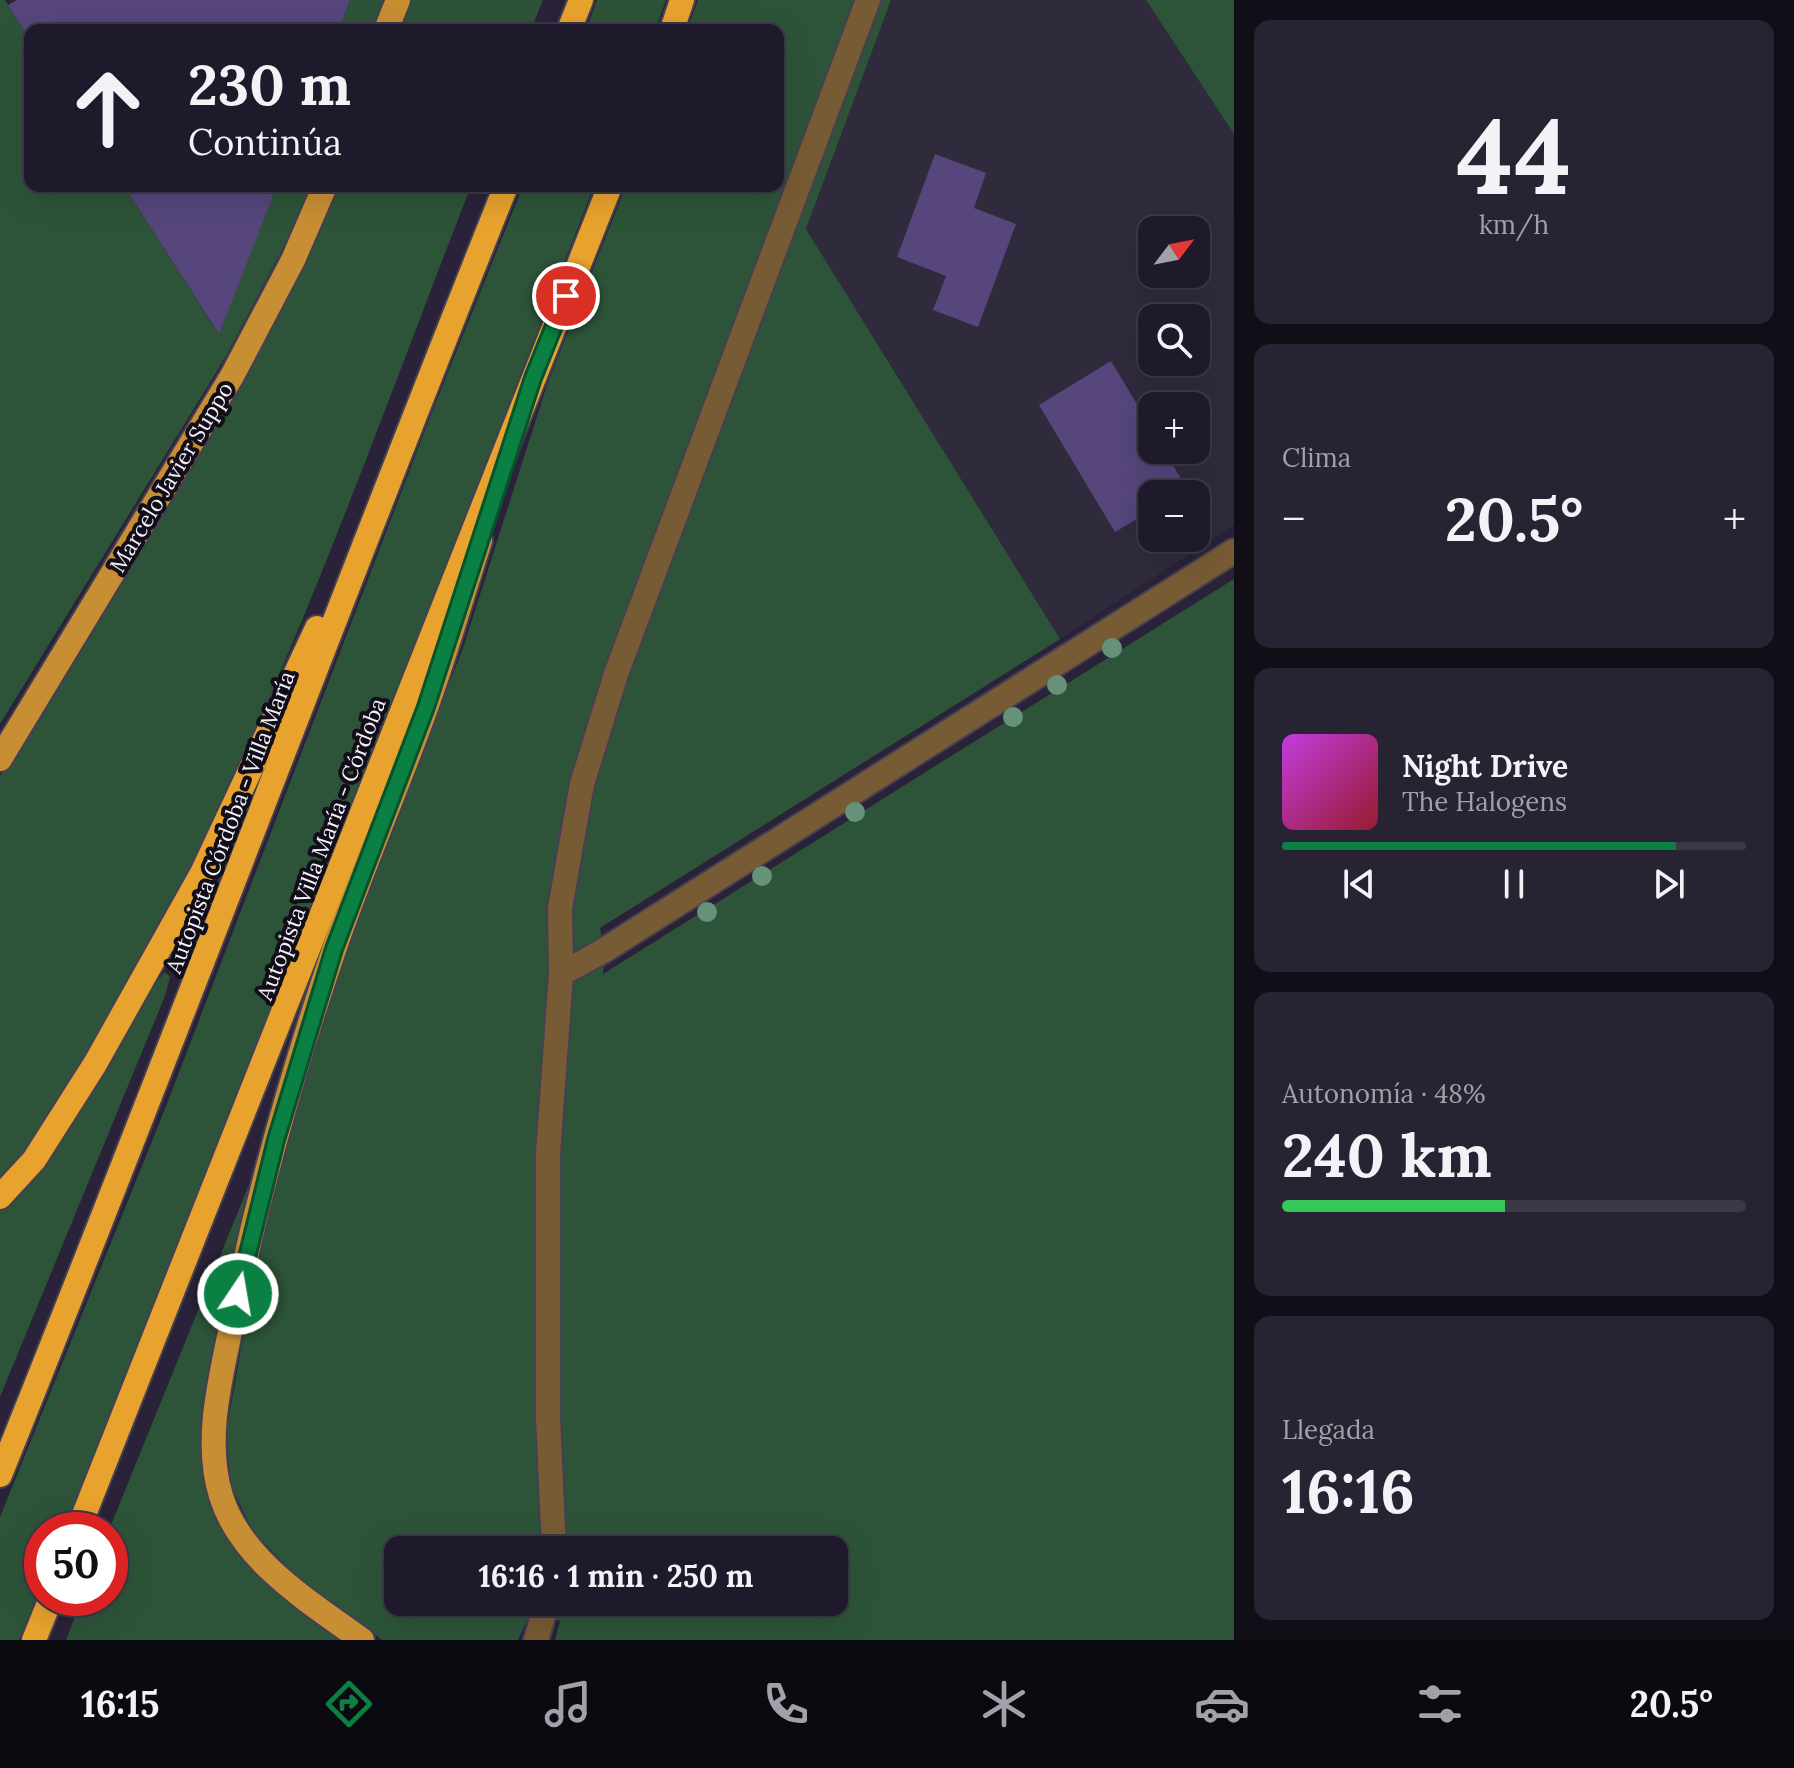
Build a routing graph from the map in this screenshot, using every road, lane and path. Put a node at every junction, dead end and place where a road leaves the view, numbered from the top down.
1 (398, 0) edge
2 (581, 0) edge
3 (682, 0) edge
4 (868, 0) edge
5 (388, 24) edge
6 (571, 24) edge
7 (674, 24) edge
8 (322, 192) edge
9 (504, 192) edge
10 (608, 192) edge
11 (533, 378) junction
12 (419, 404) junction
13 (1234, 551) edge
14 (0, 759) edge
15 (561, 974) junction
16 (0, 1197) edge
17 (0, 1475) edge
18 (85, 1512) edge
19 (553, 1536) edge
20 (44, 1616) edge
21 (543, 1616) edge
22 (34, 1640) edge
23 (362, 1640) edge
24 (536, 1640) edge

1 - 5 main road
2 - 6 highway
3 - 7 highway
4 - 15 street
8 - 14 main road, Marcelo Javier Suppo
9 - 12 highway, Autopista Córdoba - Villa María
10 - 11 highway, Autopista Villa María - Córdoba
11 - 18 highway, Autopista Villa María - Córdoba
11 - 23 main road
12 - 16 highway
12 - 17 highway, Autopista Córdoba - Villa María
13 - 15 street
15 - 19 street
20 - 22 highway
21 - 24 street

